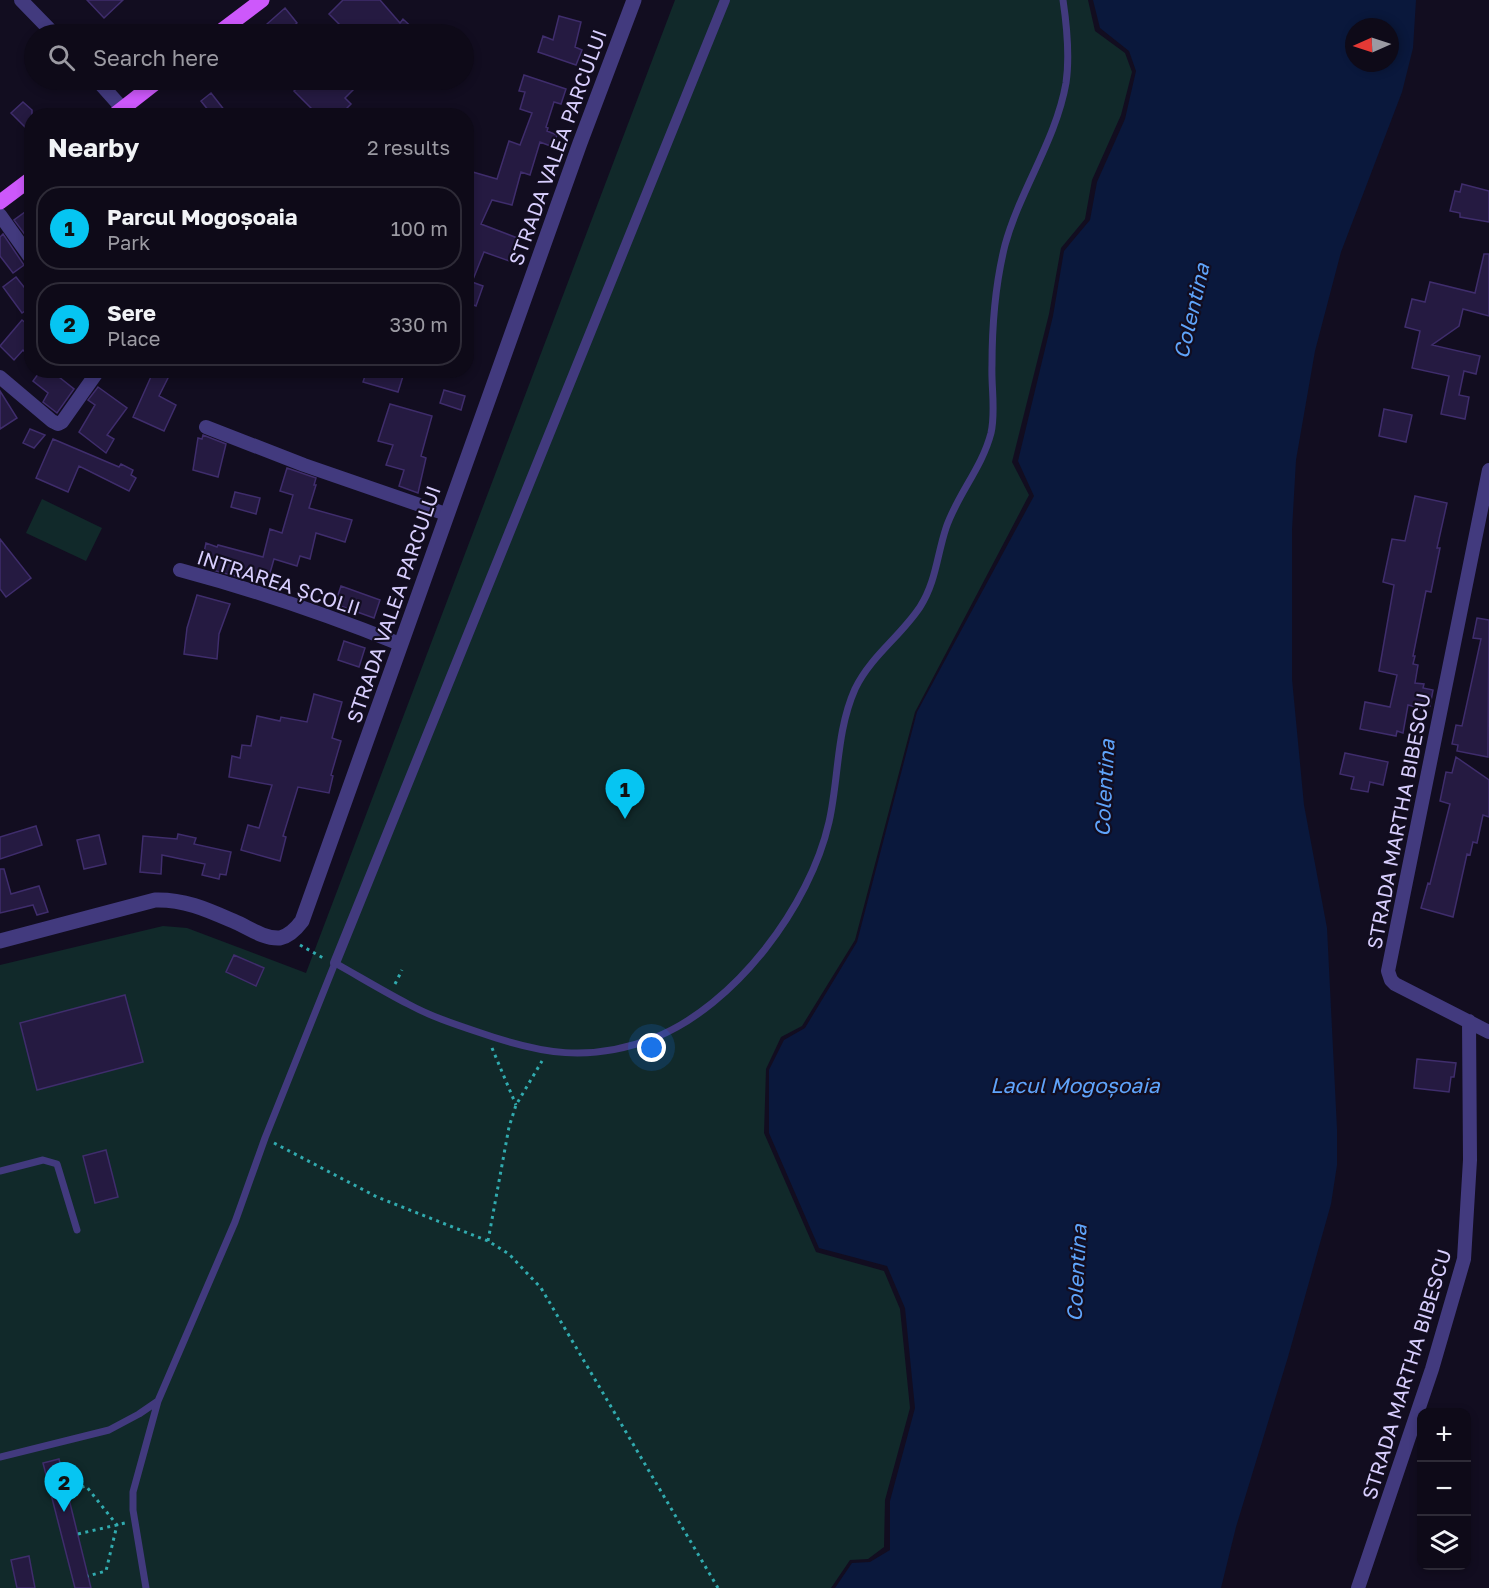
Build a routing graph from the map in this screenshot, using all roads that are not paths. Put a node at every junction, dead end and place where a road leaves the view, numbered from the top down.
1 (21, 0) edge
2 (262, 0) edge
3 (634, 0) edge
4 (725, 0) edge
5 (1063, 0) edge
6 (44, 24) edge
7 (230, 24) edge
8 (104, 90) edge
9 (146, 90) edge
10 (115, 108) edge
11 (123, 108) edge
12 (24, 184) edge
13 (0, 202) edge
14 (0, 215) edge
15 (24, 249) edge
16 (0, 377) edge
17 (93, 378) edge
18 (206, 427) dead end
19 (1489, 470) edge
20 (446, 514) junction
21 (180, 570) dead end
22 (400, 644) junction
23 (0, 941) edge
24 (335, 963) junction
25 (1469, 1022) junction
26 (1489, 1032) edge
27 (0, 1171) edge
28 (77, 1230) dead end
29 (158, 1401) junction
30 (0, 1457) edge
31 (146, 1588) edge
32 (1359, 1588) edge

1 - 6 street
2 - 7 main road
3 - 20 street, STRADA VALEA PARCULUI
4 - 24 street
5 - 24 lane
8 - 10 street
9 - 11 main road
12 - 13 main road
14 - 15 street
16 - 17 street
18 - 20 street
19 - 25 street, STRADA MARTHA BIBESCU
20 - 22 street, STRADA VALEA PARCULUI
21 - 22 street, INTRAREA ȘCOLII
22 - 23 street, STRADA VALEA PARCULUI
24 - 29 lane
25 - 26 street
25 - 32 street, STRADA MARTHA BIBESCU
27 - 28 lane
29 - 30 lane
29 - 31 lane

